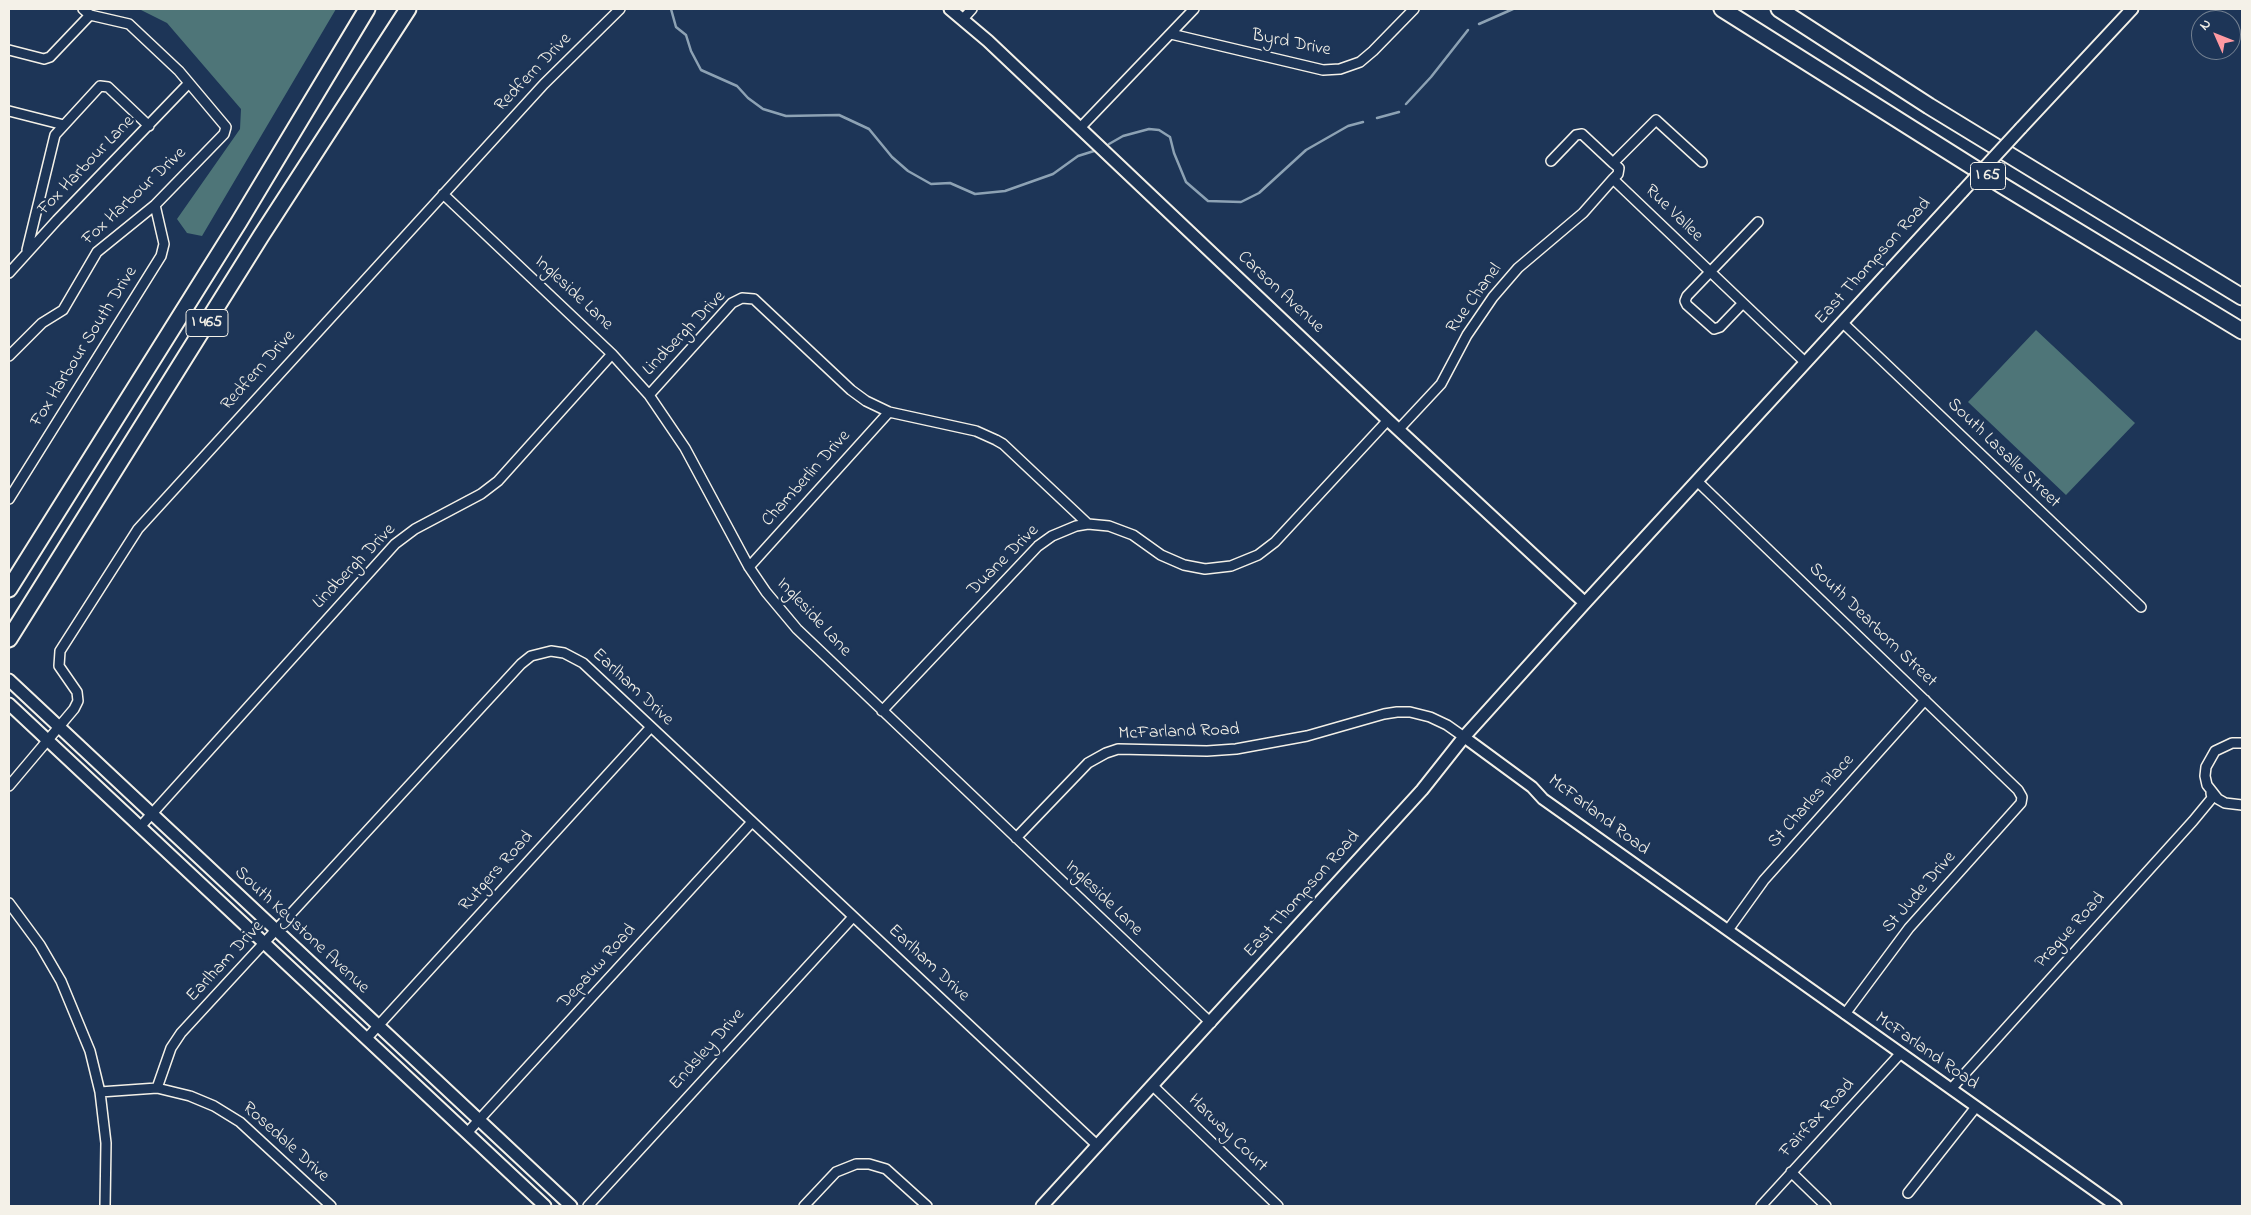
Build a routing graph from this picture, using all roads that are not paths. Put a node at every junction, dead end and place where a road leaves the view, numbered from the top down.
1 (368, 9) edge
2 (408, 9) edge
3 (620, 9) edge
4 (950, 9) edge
5 (972, 9) edge
6 (1194, 9) edge
7 (1414, 9) edge
8 (1722, 9) edge
9 (1779, 9) edge
10 (2132, 9) edge
11 (87, 12) edge
12 (963, 19) junction
13 (1171, 34) junction
14 (9, 50) edge
15 (189, 83) junction
16 (9, 111) edge
17 (64, 125) junction
18 (149, 126) junction
19 (1080, 128) junction
20 (1551, 161) dead end
21 (1702, 162) dead end
22 (1613, 163) junction
23 (1614, 180) junction
24 (443, 194) junction
25 (155, 206) junction
26 (1758, 222) dead end
27 (27, 253) junction
28 (1710, 272) junction
29 (9, 273) edge
30 (2242, 297) edge
31 (1743, 303) junction
32 (1843, 323) junction
33 (2242, 331) edge
34 (612, 354) junction
35 (9, 356) edge
36 (1806, 363) junction
37 (649, 395) junction
38 (889, 412) junction
39 (1388, 420) junction
40 (1399, 429) junction
41 (1696, 481) junction
42 (9, 499) edge
43 (1088, 524) junction
44 (749, 567) junction
45 (9, 589) edge
46 (1585, 603) junction
47 (2141, 607) dead end
48 (9, 639) edge
49 (12, 683) edge
50 (1925, 700) junction
51 (9, 704) edge
52 (882, 711) junction
53 (651, 727) junction
54 (59, 729) junction
55 (1464, 737) junction
56 (48, 742) junction
57 (2242, 743) edge
58 (9, 786) edge
59 (2211, 793) junction
60 (2022, 797) joint
61 (2242, 805) edge
62 (152, 814) junction
63 (752, 822) junction
64 (140, 827) junction
65 (1016, 838) junction
66 (9, 903) edge
67 (853, 916) junction
68 (1728, 930) junction
69 (277, 932) junction
70 (265, 944) junction
71 (1845, 1014) junction
72 (1211, 1023) junction
73 (378, 1026) junction
74 (366, 1038) junction
75 (1900, 1054) junction
76 (1153, 1086) junction
77 (157, 1088) junction
78 (1951, 1089) junction
79 (100, 1092) junction
80 (1976, 1107) junction
81 (479, 1121) junction
82 (467, 1134) junction
83 (1098, 1146) junction
84 (1791, 1172) junction
85 (1908, 1193) dead end
86 (105, 1206) edge
87 (330, 1206) edge
88 (545, 1206) edge
89 (571, 1206) edge
90 (588, 1206) edge
91 (804, 1206) edge
92 (928, 1206) edge
93 (1042, 1206) edge
94 (1278, 1206) edge
95 (1760, 1206) edge
96 (1826, 1206) edge
97 (2116, 1206) edge

1 - 45 highway, I 465
2 - 48 highway, I 465
3 - 24 street, Redfern Drive
4 - 12 main road, Carson Avenue
5 - 12 street
6 - 13 street
7 - 13 street, Byrd Drive
8 - 33 highway, I 65
9 - 30 highway, I 65
10 - 32 main road, East Thompson Road, bridge
11 - 14 street
11 - 15 street
12 - 19 main road, Carson Avenue
13 - 19 street
15 - 18 street, Fox Harbour Lane
15 - 25 street, Fox Harbour Drive
16 - 17 street
17 - 18 street
17 - 27 street
18 - 27 street, Fox Harbour Lane
19 - 39 main road, Carson Avenue
20 - 22 street
21 - 22 street
22 - 23 street
23 - 28 street, Rue Vallee
23 - 40 street, Rue Chanel
24 - 34 street, Ingleside Lane
24 - 54 street, Redfern Drive
25 - 35 street, Fox Harbour Drive
25 - 42 street, Fox Harbour South Drive
26 - 28 street
27 - 29 street, Fox Harbour Lane
28 - 31 street, Rue Vallee
28 - 31 street
31 - 36 street, Rue Vallee
32 - 36 main road, East Thompson Road
32 - 47 street, South Lasalle Street
34 - 37 street, Ingleside Lane
34 - 62 street, Lindbergh Drive
36 - 41 main road, East Thompson Road
37 - 38 street, Lindbergh Drive
37 - 44 street, Ingleside Lane
38 - 43 street
38 - 44 street, Chamberlin Drive
39 - 40 main road, Carson Avenue
39 - 43 street, Duane Drive
40 - 46 main road, Carson Avenue
41 - 46 main road, East Thompson Road
41 - 50 street, South Dearborn Street
43 - 52 street, Duane Drive
44 - 52 street, Ingleside Lane
46 - 55 main road, East Thompson Road
49 - 54 main road, South Keystone Avenue
50 - 60 street, South Dearborn Street
50 - 68 street, St Charles Place
51 - 56 main road, South Keystone Avenue
52 - 65 street, Ingleside Lane
53 - 63 street, Earlham Drive
53 - 69 street, Earlham Drive
53 - 73 street, Rutgers Road
54 - 56 street, Redfern Drive
54 - 62 main road, South Keystone Avenue
55 - 65 street, McFarland Road
55 - 68 street, McFarland Road
55 - 72 main road, East Thompson Road
56 - 58 street, Redfern Drive
56 - 64 main road, South Keystone Avenue
57 - 59 street
59 - 61 street
59 - 78 street, Prague Road
60 - 71 street, St Jude Drive
62 - 64 street, Lindbergh Drive
62 - 69 main road, South Keystone Avenue
63 - 67 street, Earlham Drive
63 - 81 street, Depauw Road
64 - 70 main road, South Keystone Avenue
65 - 72 street, Ingleside Lane
66 - 79 street
67 - 83 street, Earlham Drive
67 - 90 street, Endsley Drive
68 - 71 street, McFarland Road
69 - 70 street, Earlham Drive
69 - 73 main road, South Keystone Avenue
70 - 74 main road, South Keystone Avenue
70 - 77 street, Earlham Drive
71 - 75 street, McFarland Road
72 - 76 main road, East Thompson Road
73 - 74 street, Rutgers Road
73 - 81 main road, South Keystone Avenue
74 - 82 main road, South Keystone Avenue
75 - 78 street, McFarland Road
75 - 84 street, Fairfax Road
76 - 83 main road, East Thompson Road
76 - 94 street, Harway Court
77 - 79 street, Rosedale Drive
77 - 87 street, Rosedale Drive
78 - 80 street, McFarland Road
79 - 86 street
80 - 85 street
80 - 97 street, McFarland Road
81 - 82 street, Depauw Road
81 - 89 main road, South Keystone Avenue
82 - 88 main road, South Keystone Avenue
83 - 93 main road, East Thompson Road
84 - 95 street, Fairfax Road
84 - 96 street
91 - 92 street

